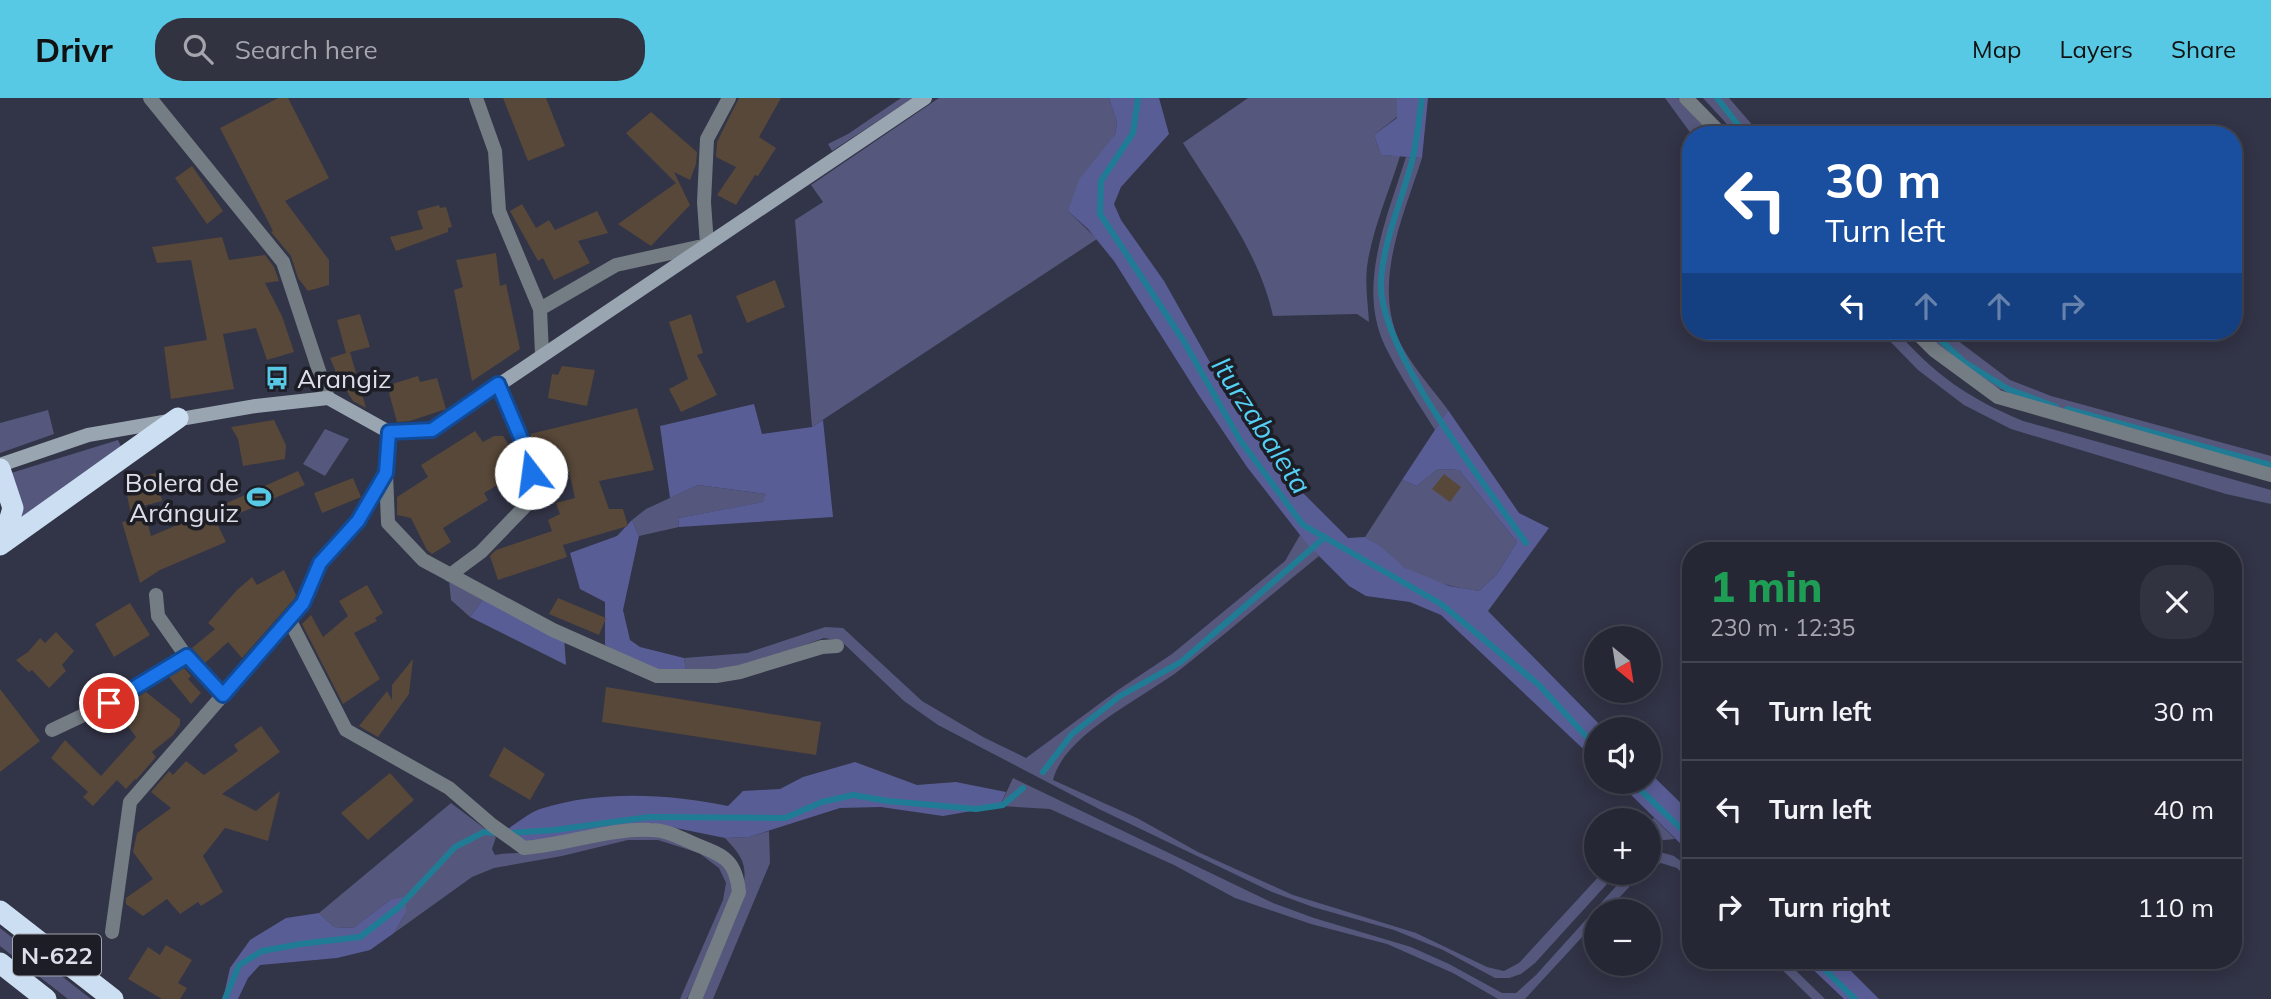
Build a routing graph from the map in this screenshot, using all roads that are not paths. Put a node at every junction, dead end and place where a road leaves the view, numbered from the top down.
1 (150, 98) edge
2 (476, 98) edge
3 (729, 98) edge
4 (925, 98) edge
5 (1686, 98) edge
6 (1713, 126) edge
7 (707, 245) junction
8 (540, 309) junction
9 (1924, 340) edge
10 (542, 354) junction
11 (498, 384) junction
12 (328, 398) junction
13 (178, 418) junction
14 (389, 432) junction
15 (0, 467) edge
16 (386, 473) junction
17 (2271, 475) edge
18 (2, 544) edge
19 (450, 575) junction
20 (156, 595) dead end
21 (289, 619) junction
22 (837, 646) dead end
23 (187, 656) junction
24 (223, 695) junction
25 (52, 730) dead end
26 (4, 912) edge
27 (112, 932) dead end
28 (0, 963) edge
29 (46, 999) edge
30 (113, 999) edge
31 (695, 999) edge

1 - 12 street
2 - 8 street
3 - 7 street
4 - 7 street
5 - 6 street
7 - 8 street
7 - 10 street
8 - 10 street
9 - 17 street
10 - 11 street
11 - 14 street
11 - 19 street
12 - 13 street
12 - 14 street
13 - 15 street
13 - 18 highway
14 - 16 street
15 - 18 highway
16 - 19 street
16 - 21 street
19 - 22 street
20 - 23 street
21 - 24 street
21 - 31 street
23 - 24 street
23 - 25 street
24 - 27 street
26 - 30 highway, N-622
28 - 29 highway, N-622

